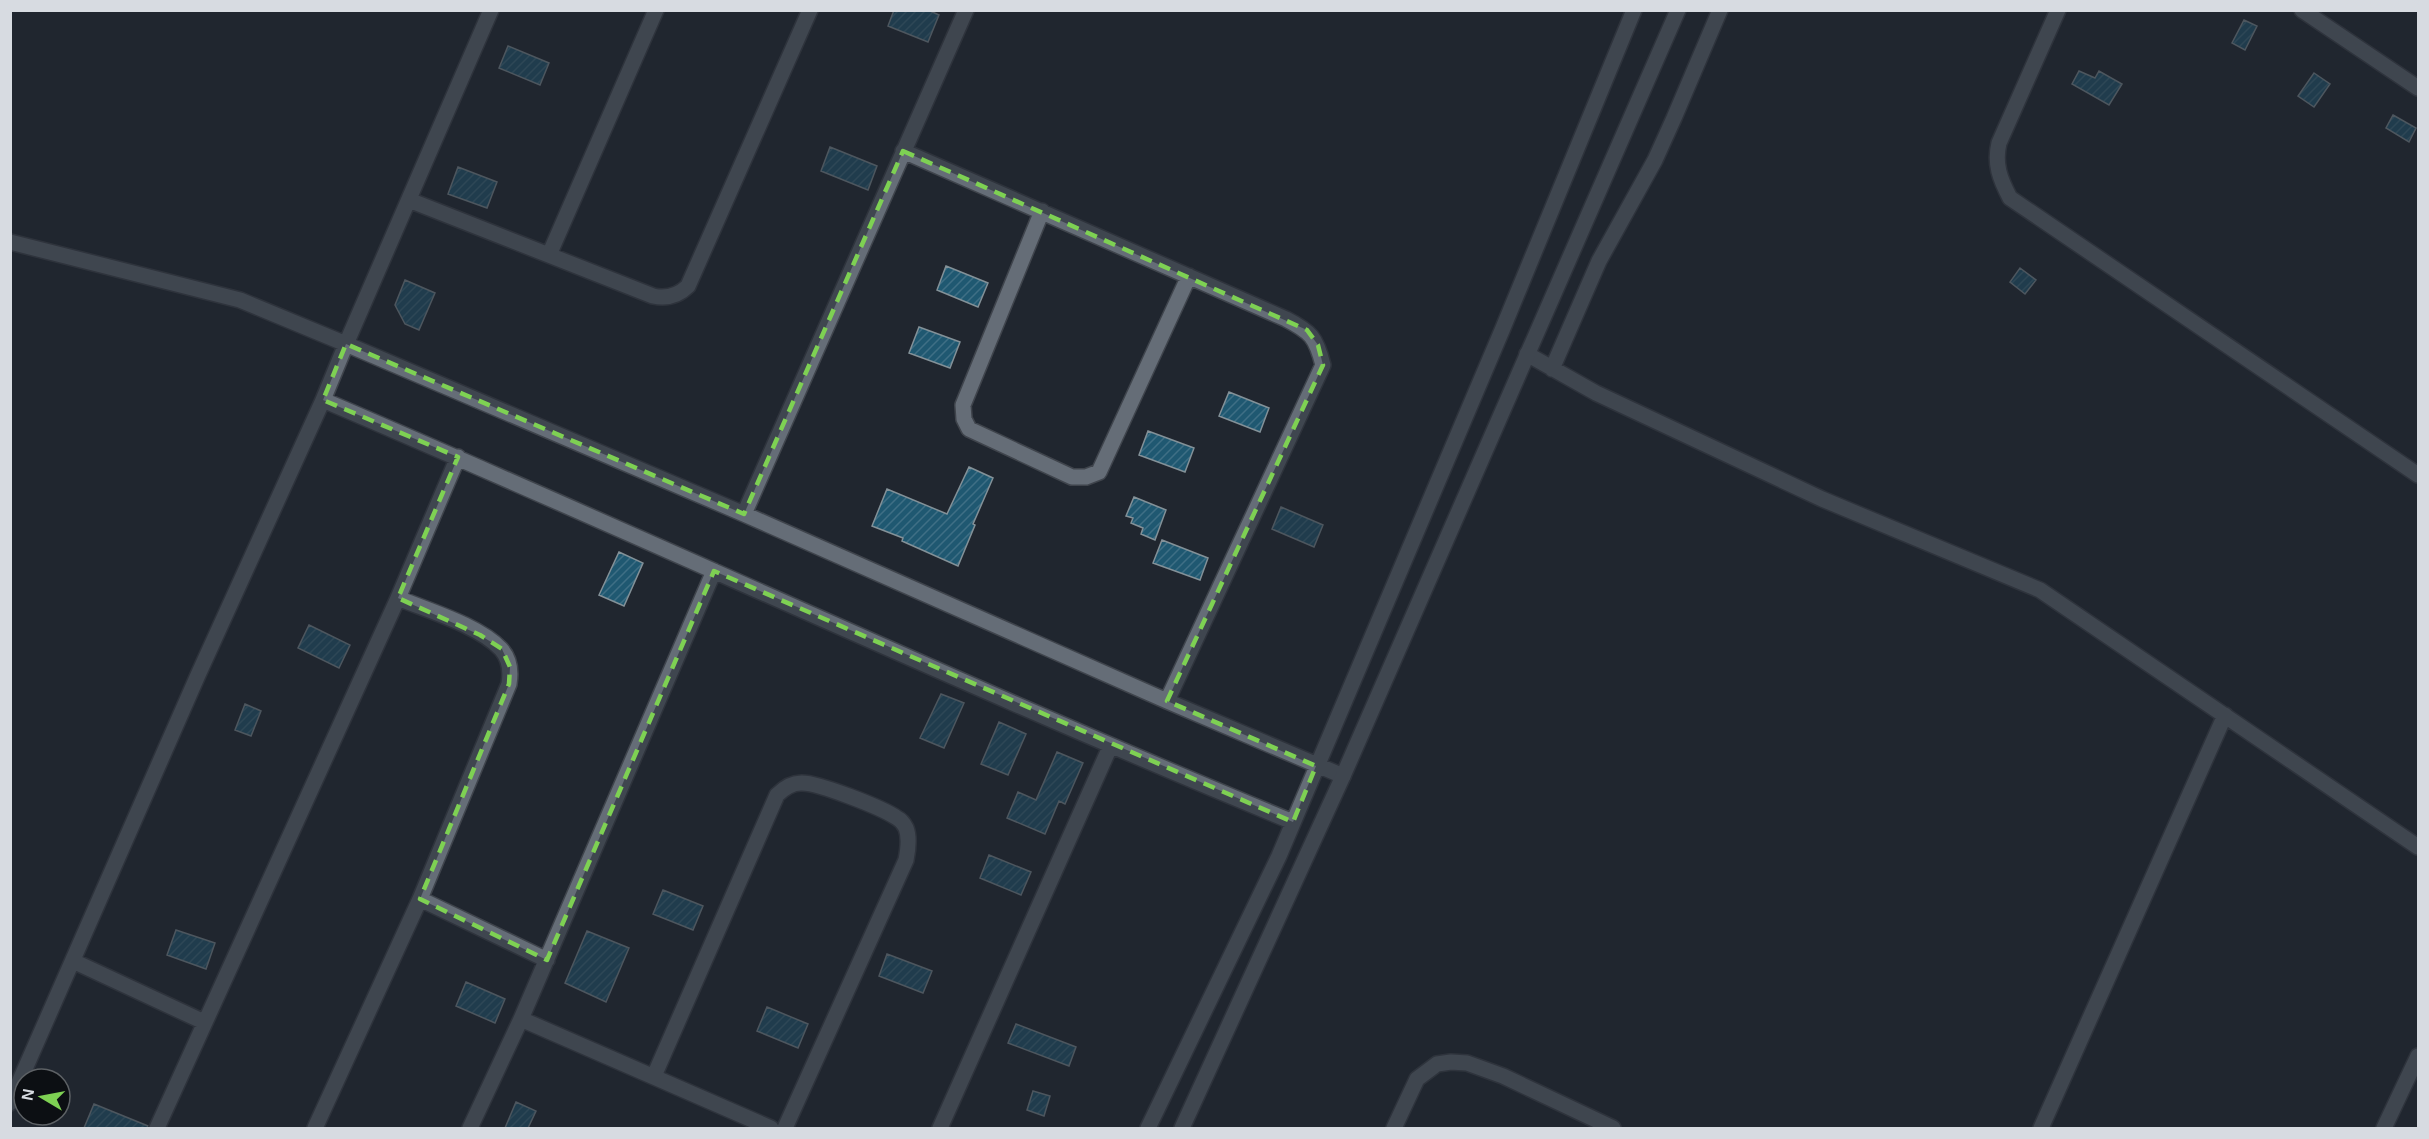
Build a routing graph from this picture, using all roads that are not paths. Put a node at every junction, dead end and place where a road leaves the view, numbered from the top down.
1 (491, 10) edge
2 (656, 10) edge
3 (810, 10) edge
4 (966, 10) edge
5 (1634, 10) edge
6 (1678, 10) edge
7 (1720, 10) edge
8 (2058, 10) edge
9 (2302, 10) edge
10 (2418, 88) edge
11 (903, 152) junction
12 (409, 200) junction
13 (1042, 211) junction
14 (10, 242) edge
15 (549, 255) junction
16 (1190, 276) junction
17 (346, 344) junction
18 (1527, 354) junction
19 (1552, 369) junction
20 (323, 400) junction
21 (458, 458) junction
22 (2418, 475) edge
23 (744, 514) junction
24 (714, 571) junction
25 (398, 598) junction
26 (1167, 702) junction
27 (2225, 715) junction
28 (1110, 747) junction
29 (1316, 766) junction
30 (1343, 776) junction
31 (1293, 822) junction
32 (2418, 848) edge
33 (420, 899) junction
34 (547, 960) junction
35 (72, 962) junction
36 (521, 1019) junction
37 (204, 1022) junction
38 (2418, 1056) edge
39 (654, 1076) junction
40 (10, 1103) edge
41 (157, 1128) edge
42 (315, 1128) edge
43 (470, 1128) edge
44 (771, 1128) edge
45 (785, 1128) edge
46 (940, 1128) edge
47 (1148, 1128) edge
48 (1182, 1128) edge
49 (1394, 1128) edge
50 (1613, 1128) edge
51 (2041, 1128) edge
52 (2384, 1128) edge

1 - 12 street
2 - 15 street
3 - 15 street
4 - 11 street
5 - 29 street
6 - 18 street
7 - 19 street
8 - 22 street
9 - 10 street
11 - 13 street
11 - 23 street
12 - 15 street
12 - 17 street
13 - 16 street
13 - 16 street
14 - 17 street
16 - 26 street
17 - 20 street
17 - 23 street
18 - 19 street
18 - 30 street
19 - 27 street
20 - 21 street
20 - 35 street
21 - 24 street
21 - 25 street
23 - 26 street
24 - 28 street
24 - 34 street
25 - 33 street
25 - 37 street
26 - 29 street
27 - 32 street
27 - 51 street
28 - 31 street
28 - 46 street
29 - 30 street
29 - 31 street
30 - 48 street
31 - 47 street
33 - 34 street
33 - 42 street
34 - 36 street
35 - 37 street
35 - 40 street
36 - 39 street
36 - 43 street
37 - 41 street
38 - 52 street
39 - 44 street
39 - 45 street
49 - 50 street

